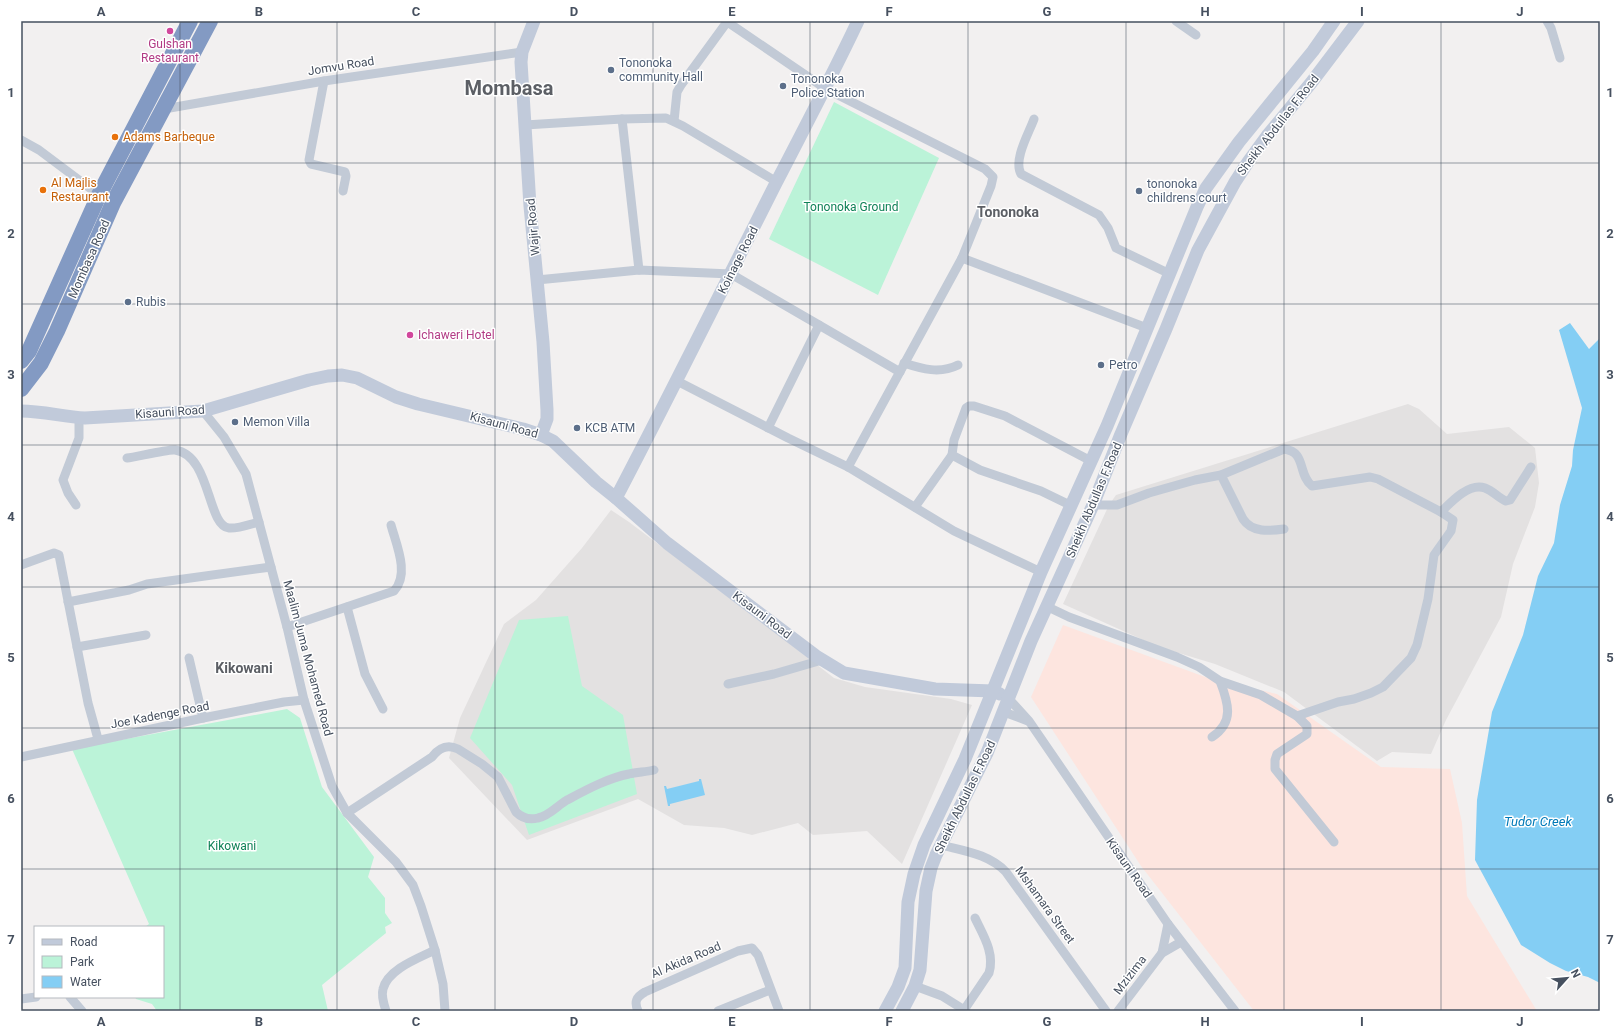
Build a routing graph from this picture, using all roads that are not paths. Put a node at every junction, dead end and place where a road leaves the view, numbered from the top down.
1 (190, 21) edge
2 (210, 21) edge
3 (534, 21) edge
4 (726, 21) edge
5 (858, 21) edge
6 (1176, 21) edge
7 (1334, 21) edge
8 (1339, 21) edge
9 (1547, 21) edge
10 (1355, 25) edge
11 (1196, 35) dead end
12 (522, 52) junction
13 (1560, 58) dead end
14 (324, 81) junction
15 (826, 89) junction
16 (164, 109) junction
17 (622, 118) junction
18 (1034, 119) dead end
19 (674, 121) junction
20 (526, 125) junction
21 (21, 140) edge
22 (777, 182) junction
23 (343, 192) dead end
24 (99, 195) junction
25 (962, 258) junction
26 (638, 270) junction
27 (731, 274) junction
28 (1170, 274) junction
29 (537, 280) junction
30 (819, 325) junction
31 (1147, 328) junction
32 (21, 361) edge
33 (904, 363) junction
34 (958, 365) dead end
35 (900, 372) junction
36 (677, 381) junction
37 (21, 389) edge
38 (21, 411) edge
39 (203, 411) junction
40 (79, 417) junction
41 (768, 428) junction
42 (541, 435) junction
43 (952, 455) junction
44 (127, 458) dead end
45 (1091, 461) junction
46 (848, 467) junction
47 (1531, 468) dead end
48 (1221, 475) junction
49 (616, 498) junction
50 (76, 505) dead end
51 (1093, 505) junction
52 (1072, 506) junction
53 (915, 507) junction
54 (1441, 512) junction
55 (259, 522) junction
56 (391, 525) dead end
57 (1284, 529) dead end
58 (21, 565) edge
59 (271, 567) junction
60 (1041, 572) junction
61 (68, 602) junction
62 (347, 606) junction
63 (1048, 607) junction
64 (287, 627) junction
65 (146, 635) dead end
66 (77, 647) junction
67 (189, 658) dead end
68 (822, 660) junction
69 (1220, 681) junction
70 (728, 684) dead end
71 (964, 690) junction
72 (993, 691) junction
73 (1009, 699) junction
74 (304, 700) junction
75 (987, 706) junction
76 (383, 709) dead end
77 (1004, 712) junction
78 (1297, 716) junction
79 (203, 718) junction
80 (1029, 721) junction
81 (1212, 737) dead end
82 (98, 740) junction
83 (21, 757) edge
84 (654, 770) dead end
85 (347, 813) junction
86 (1334, 842) dead end
87 (941, 845) junction
88 (975, 918) dead end
89 (1168, 924) junction
90 (1181, 942) junction
91 (435, 950) junction
92 (1162, 952) junction
93 (915, 986) junction
94 (770, 990) junction
95 (34, 997) edge
96 (71, 998) edge
97 (21, 999) edge
98 (965, 1010) edge
99 (82, 1011) edge
100 (386, 1011) edge
101 (445, 1011) edge
102 (638, 1011) edge
103 (718, 1011) edge
104 (779, 1011) edge
105 (885, 1011) edge
106 (902, 1011) edge
107 (1106, 1011) edge
108 (1118, 1011) edge
109 (1236, 1011) edge

1 - 24 highway, Mombasa Road
2 - 16 highway, Mombasa Road
3 - 12 main road, Wajir Road
4 - 15 street
4 - 19 street
5 - 15 main road, Koinage Road
6 - 11 street
7 - 28 main road, Sheikh Abdullas F.Road
8 - 10 main road
9 - 13 street
10 - 51 main road, Sheikh Abdullas F.Road
12 - 14 street, Jomvu Road
12 - 20 main road, Wajir Road
14 - 16 street, Jomvu Road
14 - 23 street
15 - 22 main road, Koinage Road
15 - 25 street
16 - 37 highway, Mombasa Road
17 - 19 street
17 - 20 street
17 - 26 street
18 - 28 street
19 - 22 street
20 - 29 main road, Wajir Road
21 - 24 street
22 - 27 main road, Koinage Road
24 - 32 highway, Mombasa Road
25 - 31 street
25 - 33 street
26 - 27 street
26 - 29 street
27 - 30 street
27 - 36 main road, Koinage Road
28 - 31 main road, Sheikh Abdullas F.Road
29 - 42 main road, Wajir Road
30 - 35 street
30 - 41 street
31 - 45 main road, Sheikh Abdullas F.Road
33 - 34 street
33 - 35 street
35 - 46 street
36 - 41 street
36 - 49 main road, Koinage Road
38 - 40 main road, Kisauni Road
39 - 40 main road, Kisauni Road
39 - 42 main road, Kisauni Road
39 - 55 street, Maalim Juma Mohamed Road
40 - 50 street
41 - 46 street
42 - 49 main road, Kisauni Road
43 - 45 street
43 - 52 street
43 - 53 street
44 - 55 street
45 - 52 main road, Sheikh Abdullas F.Road
46 - 53 street
47 - 54 street
48 - 51 street
48 - 54 street
48 - 57 street
49 - 68 main road, Kisauni Road
51 - 63 main road, Sheikh Abdullas F.Road
52 - 60 main road, Sheikh Abdullas F.Road
53 - 60 street
54 - 78 street
55 - 59 street, Maalim Juma Mohamed Road
56 - 62 street
58 - 61 street
59 - 61 street
59 - 64 street, Maalim Juma Mohamed Road
60 - 72 main road, Sheikh Abdullas F.Road
61 - 66 street
62 - 64 street
62 - 76 street
63 - 69 street
63 - 73 main road, Sheikh Abdullas F.Road
64 - 74 street, Maalim Juma Mohamed Road
65 - 66 street
66 - 82 street
67 - 79 street
68 - 70 street
68 - 71 main road, Kisauni Road
69 - 78 street
69 - 81 street
71 - 72 main road, Kisauni Road
71 - 75 main road
72 - 73 main road, Kisauni Road
72 - 75 main road, Sheikh Abdullas F.Road
73 - 77 main road, Sheikh Abdullas F.Road
73 - 80 street, Kisauni Road
74 - 79 street, Joe Kadenge Road
74 - 85 street, Maalim Juma Mohamed Road
75 - 77 main road
75 - 105 main road, Sheikh Abdullas F.Road
77 - 80 street
77 - 87 main road, Sheikh Abdullas F.Road
78 - 86 street
79 - 82 street, Joe Kadenge Road
80 - 89 street, Kisauni Road
82 - 83 street, Joe Kadenge Road
84 - 85 street
85 - 91 street, Maalim Juma Mohamed Road
87 - 93 main road, Sheikh Abdullas F.Road
87 - 107 street, Mshamara Street
88 - 98 street
89 - 90 street, Kisauni Road
89 - 92 street
90 - 92 street
90 - 109 street, Kisauni Road
91 - 100 street
91 - 101 street, Maalim Juma Mohamed Road
92 - 108 street, Mzizima
93 - 98 street
93 - 106 main road, Sheikh Abdullas F.Road
94 - 102 street, Al Akida Road
94 - 103 street
94 - 104 street
95 - 97 street
96 - 99 street

